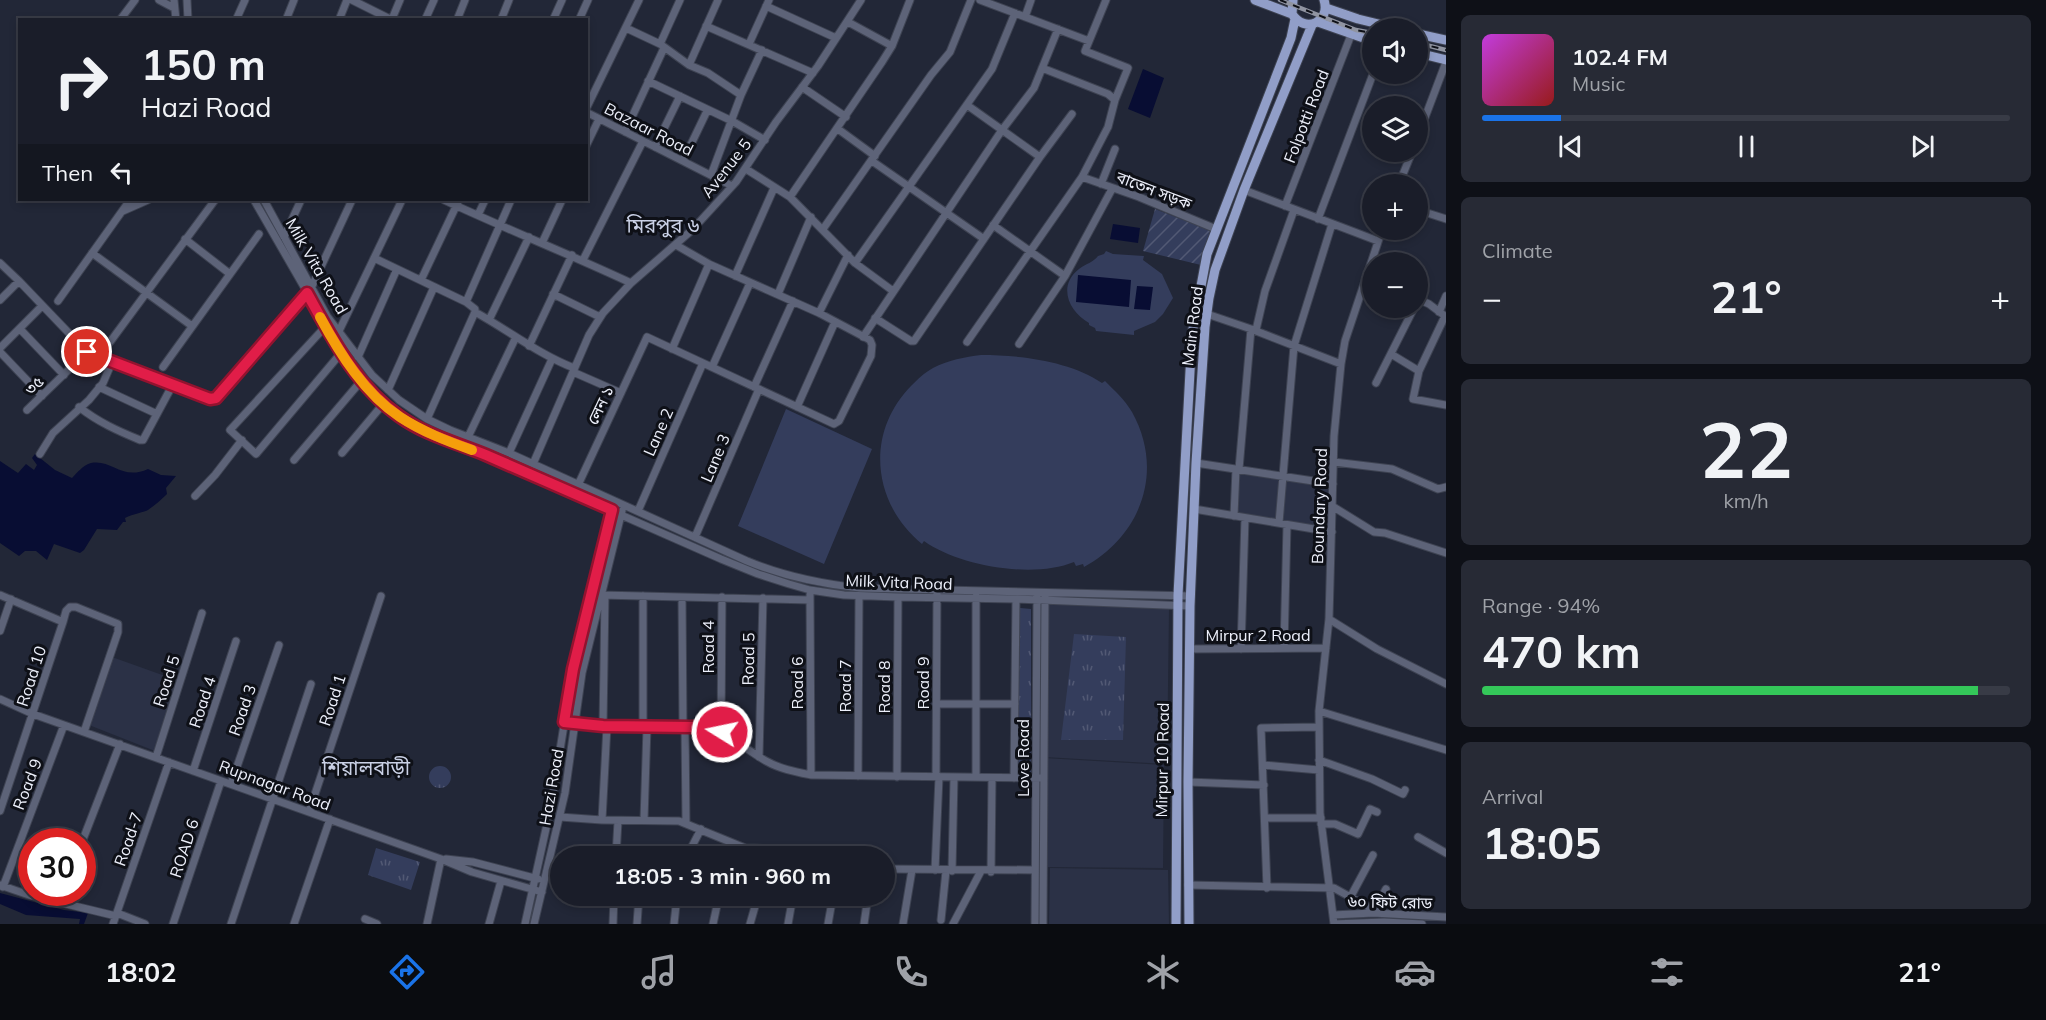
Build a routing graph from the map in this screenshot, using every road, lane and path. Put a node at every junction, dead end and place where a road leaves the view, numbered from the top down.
1 (135, 0) edge
2 (159, 0) edge
3 (187, 0) edge
4 (245, 0) edge
5 (294, 0) edge
6 (350, 0) edge
7 (400, 0) edge
8 (434, 0) edge
9 (465, 0) edge
10 (509, 0) edge
11 (562, 0) edge
12 (588, 0) edge
13 (639, 0) edge
14 (680, 0) edge
15 (718, 0) edge
16 (861, 0) edge
17 (910, 0) edge
18 (971, 0) edge
19 (980, 0) edge
20 (1031, 0) edge
21 (1106, 0) edge
22 (1255, 0) edge
23 (1293, 0) edge
24 (768, 3) edge
25 (174, 4) edge
26 (1325, 4) edge
27 (1015, 13) junction
28 (1025, 17) junction
29 (1294, 17) junction
30 (122, 18) edge
31 (189, 18) edge
32 (237, 18) edge
33 (287, 18) edge
34 (340, 18) edge
35 (387, 18) edge
36 (390, 18) edge
37 (426, 18) edge
38 (458, 18) edge
39 (502, 18) edge
40 (554, 18) edge
41 (580, 18) edge
42 (1362, 20) edge
43 (848, 22) junction
44 (1315, 23) junction
45 (706, 26) junction
46 (626, 28) junction
47 (1058, 29) junction
48 (1351, 35) junction
49 (1428, 36) edge
50 (836, 38) junction
51 (1362, 38) edge
52 (1446, 40) edge
53 (1089, 41) junction
54 (748, 44) junction
55 (892, 45) junction
56 (662, 46) junction
57 (762, 50) junction
58 (1428, 56) edge
59 (1446, 61) edge
60 (689, 65) junction
61 (1042, 68) junction
62 (813, 73) junction
63 (648, 81) junction
64 (1369, 84) edge
65 (802, 87) junction
66 (741, 95) junction
67 (680, 96) junction
68 (1115, 100) junction
69 (967, 105) junction
70 (588, 107) edge
71 (1428, 109) edge
72 (707, 111) junction
73 (588, 112) edge
74 (1072, 114) dead end
75 (846, 117) junction
76 (599, 119) junction
77 (732, 122) junction
78 (838, 129) junction
79 (1002, 130) junction
80 (626, 132) junction
81 (765, 140) junction
82 (643, 141) junction
83 (588, 142) edge
84 (655, 147) junction
85 (1115, 149) dead end
86 (1040, 157) junction
87 (873, 158) junction
88 (683, 161) junction
89 (746, 169) junction
90 (711, 175) junction
91 (1082, 177) junction
92 (1101, 184) junction
93 (732, 186) junction
94 (908, 186) junction
95 (774, 188) junction
96 (1112, 189) junction
97 (1244, 190) junction
98 (790, 197) junction
99 (129, 201) edge
100 (145, 201) edge
101 (213, 201) edge
102 (255, 201) edge
103 (265, 201) edge
104 (302, 201) edge
105 (352, 201) edge
106 (402, 201) edge
107 (485, 201) edge
108 (510, 201) edge
109 (562, 201) edge
110 (458, 202) edge
111 (1286, 206) junction
112 (1294, 210) junction
113 (121, 212) junction
114 (946, 213) junction
115 (1428, 213) edge
116 (478, 216) junction
117 (811, 217) junction
118 (1318, 219) junction
119 (1446, 219) edge
120 (1332, 224) junction
121 (499, 225) junction
122 (993, 225) junction
123 (823, 229) junction
124 (1216, 229) junction
125 (259, 234) dead end
126 (284, 237) junction
127 (529, 237) junction
128 (185, 239) junction
129 (984, 239) junction
130 (1378, 241) joint
131 (542, 243) junction
132 (676, 245) junction
133 (1030, 251) junction
134 (1375, 252) edge
135 (92, 253) junction
136 (572, 255) junction
137 (848, 255) junction
138 (374, 258) junction
139 (583, 260) junction
140 (0, 262) edge
141 (855, 263) junction
142 (710, 264) junction
143 (397, 269) junction
144 (230, 274) junction
145 (735, 276) junction
146 (1065, 276) junction
147 (421, 280) junction
148 (19, 281) junction
149 (750, 282) junction
150 (631, 283) junction
151 (312, 286) junction
152 (434, 287) junction
153 (893, 291) junction
154 (146, 293) junction
155 (307, 293) junction
156 (553, 294) junction
157 (778, 294) junction
158 (1362, 296) edge
159 (1446, 296) edge
160 (0, 300) edge
161 (58, 301) dead end
162 (793, 301) junction
163 (466, 302) junction
164 (1428, 304) edge
165 (42, 306) junction
166 (475, 312) junction
167 (1439, 312) junction
168 (819, 313) junction
169 (1207, 314) junction
170 (600, 317) junction
171 (874, 318) junction
172 (1409, 318) edge
173 (489, 320) junction
174 (834, 322) junction
175 (192, 326) junction
176 (325, 327) junction
177 (20, 329) junction
178 (1253, 330) junction
179 (339, 331) junction
180 (516, 337) junction
181 (863, 337) junction
182 (110, 342) dead end
183 (967, 342) dead end
184 (1019, 344) dead end
185 (529, 346) junction
186 (1294, 346) junction
187 (672, 349) junction
188 (0, 350) edge
189 (87, 352) junction
190 (341, 353) junction
191 (1391, 354) junction
192 (357, 357) junction
193 (552, 359) junction
194 (112, 362) junction
195 (703, 363) junction
196 (1341, 364) junction
197 (163, 367) dead end
198 (712, 367) junction
199 (574, 370) junction
200 (1419, 371) junction
201 (64, 375) junction
202 (362, 380) junction
203 (1376, 383) dead end
204 (172, 386) junction
205 (99, 387) junction
206 (756, 388) junction
207 (388, 390) junction
208 (621, 393) junction
209 (1187, 394) junction
210 (1200, 395) junction
211 (42, 396) junction
212 (384, 403) junction
213 (1446, 405) edge
214 (79, 407) junction
215 (797, 407) junction
216 (27, 410) dead end
217 (157, 414) junction
218 (427, 418) junction
219 (468, 437) junction
220 (242, 440) junction
221 (342, 453) dead end
222 (509, 453) junction
223 (40, 454) dead end
224 (294, 460) dead end
225 (1334, 462) junction
226 (1196, 463) junction
227 (533, 464) junction
228 (1238, 469) junction
229 (1281, 476) junction
230 (578, 484) junction
231 (1333, 484) junction
232 (1446, 487) edge
233 (195, 496) dead end
234 (614, 501) junction
235 (624, 505) junction
236 (1332, 506) junction
237 (1194, 509) junction
238 (612, 510) junction
239 (638, 511) junction
240 (621, 514) junction
241 (1234, 516) junction
242 (1245, 518) junction
243 (1283, 524) junction
244 (1332, 532) junction
245 (695, 537) junction
246 (1446, 553) edge
247 (811, 581) junction
248 (810, 590) junction
249 (937, 593) junction
250 (0, 595) edge
251 (603, 595) junction
252 (381, 596) dead end
253 (643, 596) junction
254 (859, 596) junction
255 (1041, 596) junction
256 (682, 597) junction
257 (722, 597) junction
258 (898, 597) junction
259 (976, 597) junction
260 (763, 598) junction
261 (11, 599) junction
262 (1016, 599) junction
263 (810, 600) junction
264 (1178, 600) junction
265 (1191, 601) junction
266 (202, 614) dead end
267 (1329, 619) junction
268 (63, 622) junction
269 (0, 631) edge
270 (236, 641) dead end
271 (279, 645) dead end
272 (1284, 648) junction
273 (1326, 648) junction
274 (1189, 649) junction
275 (1241, 649) junction
276 (311, 684) dead end
277 (1446, 684) edge
278 (0, 699) edge
279 (936, 704) junction
280 (976, 704) junction
281 (1015, 704) junction
282 (1177, 704) junction
283 (1189, 704) junction
284 (1319, 711) junction
285 (33, 714) junction
286 (564, 722) junction
287 (575, 723) junction
288 (64, 725) junction
289 (605, 726) junction
290 (645, 727) junction
291 (684, 727) junction
292 (1319, 727) junction
293 (84, 732) junction
294 (722, 732) junction
295 (120, 744) junction
296 (1446, 750) edge
297 (156, 757) junction
298 (759, 757) junction
299 (1320, 760) junction
300 (169, 762) junction
301 (1263, 765) junction
302 (1319, 770) junction
303 (193, 771) junction
304 (811, 775) junction
305 (858, 776) junction
306 (897, 777) junction
307 (938, 777) junction
308 (954, 777) junction
309 (976, 777) junction
310 (992, 778) junction
311 (1014, 778) junction
312 (1040, 778) junction
313 (221, 781) junction
314 (1188, 782) junction
315 (231, 784) junction
316 (1264, 785) junction
317 (1405, 790) dead end
318 (274, 800) junction
319 (0, 811) edge
320 (309, 812) junction
321 (1377, 812) dead end
322 (560, 817) junction
323 (1265, 818) junction
324 (330, 819) junction
325 (602, 820) junction
326 (644, 820) junction
327 (618, 821) junction
328 (1321, 821) junction
329 (686, 822) junction
330 (87, 828) edge
331 (701, 829) junction
332 (1418, 837) dead end
333 (617, 846) edge
334 (692, 846) edge
335 (740, 846) edge
336 (1446, 854) edge
337 (1373, 855) dead end
338 (441, 859) junction
339 (895, 869) edge
340 (912, 870) junction
341 (935, 870) junction
342 (1035, 870) junction
343 (949, 871) junction
344 (981, 871) junction
345 (991, 872) junction
346 (536, 879) junction
347 (501, 881) junction
348 (545, 881) junction
349 (1188, 885) junction
350 (2, 886) edge
351 (1267, 888) junction
352 (18, 890) edge
353 (533, 890) junction
354 (1329, 890) junction
355 (1386, 890) dead end
356 (542, 892) junction
357 (1351, 896) junction
358 (74, 906) edge
359 (614, 906) edge
360 (638, 906) edge
361 (676, 906) edge
362 (717, 906) edge
363 (755, 906) edge
364 (791, 906) edge
365 (831, 906) edge
366 (867, 906) edge
367 (1373, 913) junction
368 (1333, 915) junction
369 (1446, 917) edge
370 (115, 918) edge
371 (364, 919) dead end
372 (941, 920) dead end
373 (145, 924) edge
374 (173, 924) edge
375 (231, 924) edge
376 (294, 924) edge
377 (378, 924) edge
378 (427, 924) edge
379 (489, 924) edge
380 (525, 924) edge
381 (534, 924) edge
382 (613, 924) edge
383 (637, 924) edge
384 (674, 924) edge
385 (713, 924) edge
386 (750, 924) edge
387 (788, 924) edge
388 (828, 924) edge
389 (864, 924) edge
390 (903, 924) edge
391 (953, 924) edge
392 (1035, 924) edge
393 (1043, 924) edge
394 (1176, 924) edge
395 (1189, 924) edge
396 (1334, 924) edge
397 (1422, 924) edge

1 - 30 street
2 - 25 street
3 - 31 street
4 - 32 street
5 - 33 street
6 - 34 street
6 - 35 street
7 - 36 street
8 - 37 street
9 - 38 street
10 - 39 street
11 - 40 street
12 - 41 street
13 - 46 street
14 - 56 street
15 - 45 street
16 - 43 street, Avenue 5
17 - 55 street
18 - 87 street
19 - 27 street
20 - 28 street
21 - 53 street
22 - 29 main road
23 - 29 main road, Main Road
24 - 50 street
24 - 54 street
26 - 42 main road
26 - 44 main road, Main Road
27 - 28 street
27 - 69 street
28 - 47 street
29 - 44 main road
29 - 124 main road, Main Road
43 - 50 street, Avenue 5
43 - 55 street
44 - 48 main road
44 - 97 main road, Main Road
45 - 54 street
45 - 60 street
46 - 56 street
46 - 70 street
47 - 53 street
47 - 61 street
48 - 51 main road
48 - 111 street, Folpotti Road
49 - 52 main road
50 - 62 street, Avenue 5
53 - 68 street
54 - 57 street
55 - 75 street
56 - 60 street
56 - 63 street
57 - 62 street
57 - 66 street
58 - 59 main road
59 - 71 street
60 - 66 street
61 - 68 street
61 - 79 street
62 - 65 street, Avenue 5
63 - 67 street
63 - 80 street
64 - 118 street
65 - 75 street
65 - 81 street, Avenue 5
66 - 77 street
67 - 72 street
67 - 84 street
68 - 91 street
69 - 79 street
69 - 94 street
72 - 77 street
72 - 88 street
73 - 76 street, Bazaar Road
74 - 86 street
75 - 78 street
76 - 80 street, Bazaar Road
76 - 83 street
77 - 81 street
77 - 90 street
78 - 87 street
78 - 98 street
79 - 86 street
79 - 114 street
80 - 82 street, Bazaar Road
81 - 89 street, Avenue 5
82 - 84 street, Bazaar Road
82 - 139 street
84 - 88 street, Bazaar Road
85 - 92 street
86 - 122 street
87 - 94 street
87 - 123 street
88 - 90 street, Bazaar Road
89 - 93 street, Avenue 5
89 - 95 street
90 - 93 street, Bazaar Road
91 - 92 street, বাতেন সড়ক
91 - 133 street
92 - 96 street, বাতেন সড়ক
93 - 132 street, Avenue 5
94 - 114 street
94 - 141 street
95 - 98 street
95 - 145 street
96 - 124 street, বাতেন সড়ক
96 - 146 street
97 - 111 street
97 - 169 main road, Main Road
98 - 117 street
99 - 113 street
100 - 113 street
101 - 128 street
102 - 155 street, Milk Vita Road
103 - 126 street, Milk Vita Road
104 - 126 street
105 - 151 street
106 - 138 street
107 - 116 street
108 - 121 street
109 - 131 street
110 - 116 street
110 - 147 street
111 - 112 street
112 - 118 street
112 - 178 street
113 - 135 street
114 - 129 street
114 - 153 street
115 - 119 street
116 - 121 street
117 - 123 street
117 - 157 street
118 - 120 street
120 - 130 street
120 - 186 street
121 - 127 street
121 - 163 street
122 - 129 street
122 - 133 street
123 - 137 street
124 - 209 main road, Main Road
125 - 144 street
126 - 151 street, Milk Vita Road
127 - 131 street
127 - 173 street
128 - 144 street
128 - 154 street
129 - 171 street
130 - 134 street, Boundary Road
131 - 136 street
132 - 142 street
132 - 150 street, Avenue 5
133 - 146 street
133 - 183 street
135 - 154 street
135 - 161 street
136 - 139 street
136 - 156 street
137 - 141 street
137 - 168 street
138 - 143 street
138 - 179 street
139 - 150 street
140 - 148 street
141 - 153 street
142 - 145 street
142 - 187 street
143 - 147 street
143 - 192 street
144 - 175 street
145 - 149 street
146 - 184 street
147 - 152 street
148 - 160 street
148 - 165 street
149 - 157 street
149 - 198 street
150 - 170 street, Avenue 5
151 - 155 street
151 - 179 street, Milk Vita Road
152 - 163 street
152 - 207 street
153 - 171 street
154 - 175 street
154 - 182 street
155 - 176 street, Milk Vita Road
155 - 204 street
156 - 170 street
156 - 185 street
157 - 162 street
158 - 196 street, Boundary Road
159 - 167 street
162 - 168 street
162 - 206 street, Lane 3
163 - 166 street
164 - 167 street
165 - 177 street
165 - 189 street
166 - 173 street
166 - 218 street
167 - 200 street
168 - 174 street
169 - 178 street
169 - 210 main road, Main Road
170 - 199 street, Avenue 5
171 - 181 street
172 - 191 street
173 - 180 street
174 - 181 street
174 - 215 street
175 - 197 street
176 - 190 street, Milk Vita Road
176 - 220 street
177 - 188 street
177 - 201 street
178 - 186 street
178 - 228 street
179 - 192 street, Milk Vita Road
180 - 185 street
180 - 219 street
181 - 215 street
185 - 193 street
186 - 196 street
186 - 229 street
187 - 195 street
187 - 208 street, লেন ১
188 - 211 street
189 - 194 street
189 - 201 street, ৩৫
190 - 202 street, Milk Vita Road
190 - 220 street
191 - 200 street
191 - 203 street
192 - 207 street, Milk Vita Road
193 - 199 street
193 - 222 street
194 - 204 street
194 - 205 street
195 - 198 street
195 - 239 street, Lane 2
196 - 225 street, Boundary Road
198 - 206 street
199 - 208 street
199 - 227 street, Avenue 5
200 - 213 street
201 - 211 street, ৩৫
202 - 212 street, Milk Vita Road
202 - 224 street
204 - 217 street
205 - 214 street
205 - 217 street
206 - 215 street
206 - 245 street, Lane 3
207 - 218 street, Milk Vita Road
208 - 230 street, লেন ১
209 - 210 main road
209 - 264 main road, Main Road
210 - 226 main road, Main Road
211 - 216 street, ৩৫
212 - 221 street
212 - 238 street, Milk Vita Road
214 - 217 street
214 - 223 street
218 - 219 street, Milk Vita Road
219 - 222 street, Milk Vita Road
220 - 233 street
222 - 227 street, Milk Vita Road
225 - 231 street, Boundary Road
225 - 232 street
226 - 228 street
226 - 237 main road, Main Road
227 - 230 street, Milk Vita Road
228 - 229 street
228 - 241 street
229 - 231 street
229 - 243 street
230 - 234 street, Milk Vita Road
231 - 236 street, Boundary Road
234 - 235 street, Milk Vita Road
234 - 238 street, Hazi Road
235 - 239 street, Milk Vita Road
235 - 240 street
236 - 244 street, Boundary Road
236 - 246 street
237 - 241 street
237 - 265 main road, Main Road
238 - 240 street, Milk Vita Road
238 - 286 street, Hazi Road
239 - 245 street, Milk Vita Road
240 - 248 street, Milk Vita Road
240 - 251 street, Hazi Road
241 - 242 street
242 - 243 street
242 - 275 street
243 - 244 street
243 - 272 street
244 - 267 street, Boundary Road
245 - 247 street, Milk Vita Road
247 - 248 street, Road 6
247 - 249 street, Milk Vita Road
248 - 254 street, Milk Vita Road
248 - 263 street, Road 6
249 - 255 street, Milk Vita Road
249 - 258 street, Milk Vita Road
249 - 259 street, Milk Vita Road
249 - 279 street, Road 9
250 - 261 street
251 - 253 street
251 - 287 street, Hazi Road
251 - 289 street
252 - 320 street, Road 1
253 - 256 street
253 - 290 street
254 - 258 street, Milk Vita Road
254 - 305 street, Road 7
255 - 262 street, Milk Vita Road
255 - 264 street, Milk Vita Road
255 - 312 street, Love Road
256 - 257 street
256 - 291 street
257 - 260 street
257 - 294 street, Road 4
258 - 306 street, Road 8
259 - 262 street, Milk Vita Road
259 - 280 street
260 - 263 street
260 - 298 street, Road 5
261 - 268 street
261 - 269 street
262 - 281 street
263 - 304 street, Road 6
264 - 265 street, Milk Vita Road
264 - 282 main road, Mirpur 10 Road
265 - 274 main road, Main Road
266 - 297 street, Road 5
267 - 273 street, Boundary Road
267 - 277 street
268 - 285 street, Road 10
268 - 293 street
270 - 303 street, Road 4
271 - 315 street, Road 3
272 - 273 street, Mirpur 2 Road
272 - 275 street, Mirpur 2 Road
273 - 284 street, Boundary Road
274 - 275 street, Mirpur 2 Road
274 - 283 main road, Mirpur 10 Road
276 - 318 street
278 - 285 street, Rupnagar Road
279 - 280 street
279 - 307 street, Road 9
280 - 281 street
280 - 309 street
281 - 311 street
282 - 283 main road
282 - 394 main road, Mirpur 10 Road
283 - 314 main road, Mirpur 10 Road
284 - 292 street, Boundary Road
284 - 296 street
285 - 288 street, Rupnagar Road
285 - 319 street, Road 10
286 - 287 street
286 - 346 street, Hazi Road
287 - 289 street
287 - 322 street, Hazi Road
288 - 293 street, Rupnagar Road
288 - 350 street, Road 9
289 - 290 street
289 - 325 street
290 - 291 street
290 - 326 street
291 - 294 street
291 - 329 street
292 - 299 street, Boundary Road
292 - 301 street
293 - 295 street, Rupnagar Road
294 - 298 street
295 - 297 street, Rupnagar Road
295 - 330 street
297 - 300 street, Rupnagar Road
298 - 304 street
299 - 302 street, Boundary Road
299 - 317 street
300 - 303 street, Rupnagar Road
300 - 370 street, Road-7
301 - 302 street
301 - 316 street
302 - 328 street, Boundary Road
303 - 313 street, Rupnagar Road
304 - 305 street
305 - 306 street
306 - 307 street
307 - 308 street
307 - 341 street
308 - 309 street
308 - 343 street
309 - 310 street
310 - 311 street
310 - 345 street
311 - 312 street
312 - 342 street, Love Road
312 - 393 street, Love Road
313 - 315 street, Rupnagar Road
313 - 374 street, ROAD 6
314 - 316 street
314 - 349 main road, Mirpur 10 Road
315 - 318 street, Rupnagar Road
316 - 323 street
318 - 320 street, Rupnagar Road
318 - 375 street
320 - 324 street, Rupnagar Road
321 - 328 street
322 - 325 street
322 - 348 street, Hazi Road
323 - 328 street
323 - 351 street
324 - 338 street, Rupnagar Road
324 - 376 street
325 - 327 street
326 - 327 street
326 - 329 street
327 - 333 street
328 - 354 street, Boundary Road
329 - 331 street
331 - 334 street
331 - 335 street
332 - 336 street
337 - 357 street
338 - 346 street
338 - 347 street, Rupnagar Road
338 - 378 street
339 - 340 street
340 - 341 street
340 - 390 street
341 - 343 street
342 - 345 street
342 - 392 street, Love Road
343 - 344 street
343 - 372 street
344 - 345 street
344 - 391 street
346 - 348 street
346 - 353 street, Hazi Road
347 - 353 street, Rupnagar Road
347 - 379 street
348 - 356 street, Hazi Road
349 - 351 street
349 - 395 main road, Mirpur 10 Road
350 - 352 street
351 - 354 street
353 - 356 street, Rupnagar Road
353 - 380 street, Hazi Road
354 - 357 street
354 - 368 street, Boundary Road
355 - 367 street
356 - 381 street, Hazi Road
357 - 367 street
358 - 370 street
359 - 382 street
360 - 383 street
361 - 384 street
362 - 385 street
363 - 386 street
364 - 387 street
365 - 388 street
366 - 389 street
367 - 368 street, ৬০ ফিট রোড
367 - 369 street, ৬০ ফিট রোড
368 - 396 street, Boundary Road
370 - 373 street
371 - 377 street
396 - 397 street, ৬০ ফিট রোড

